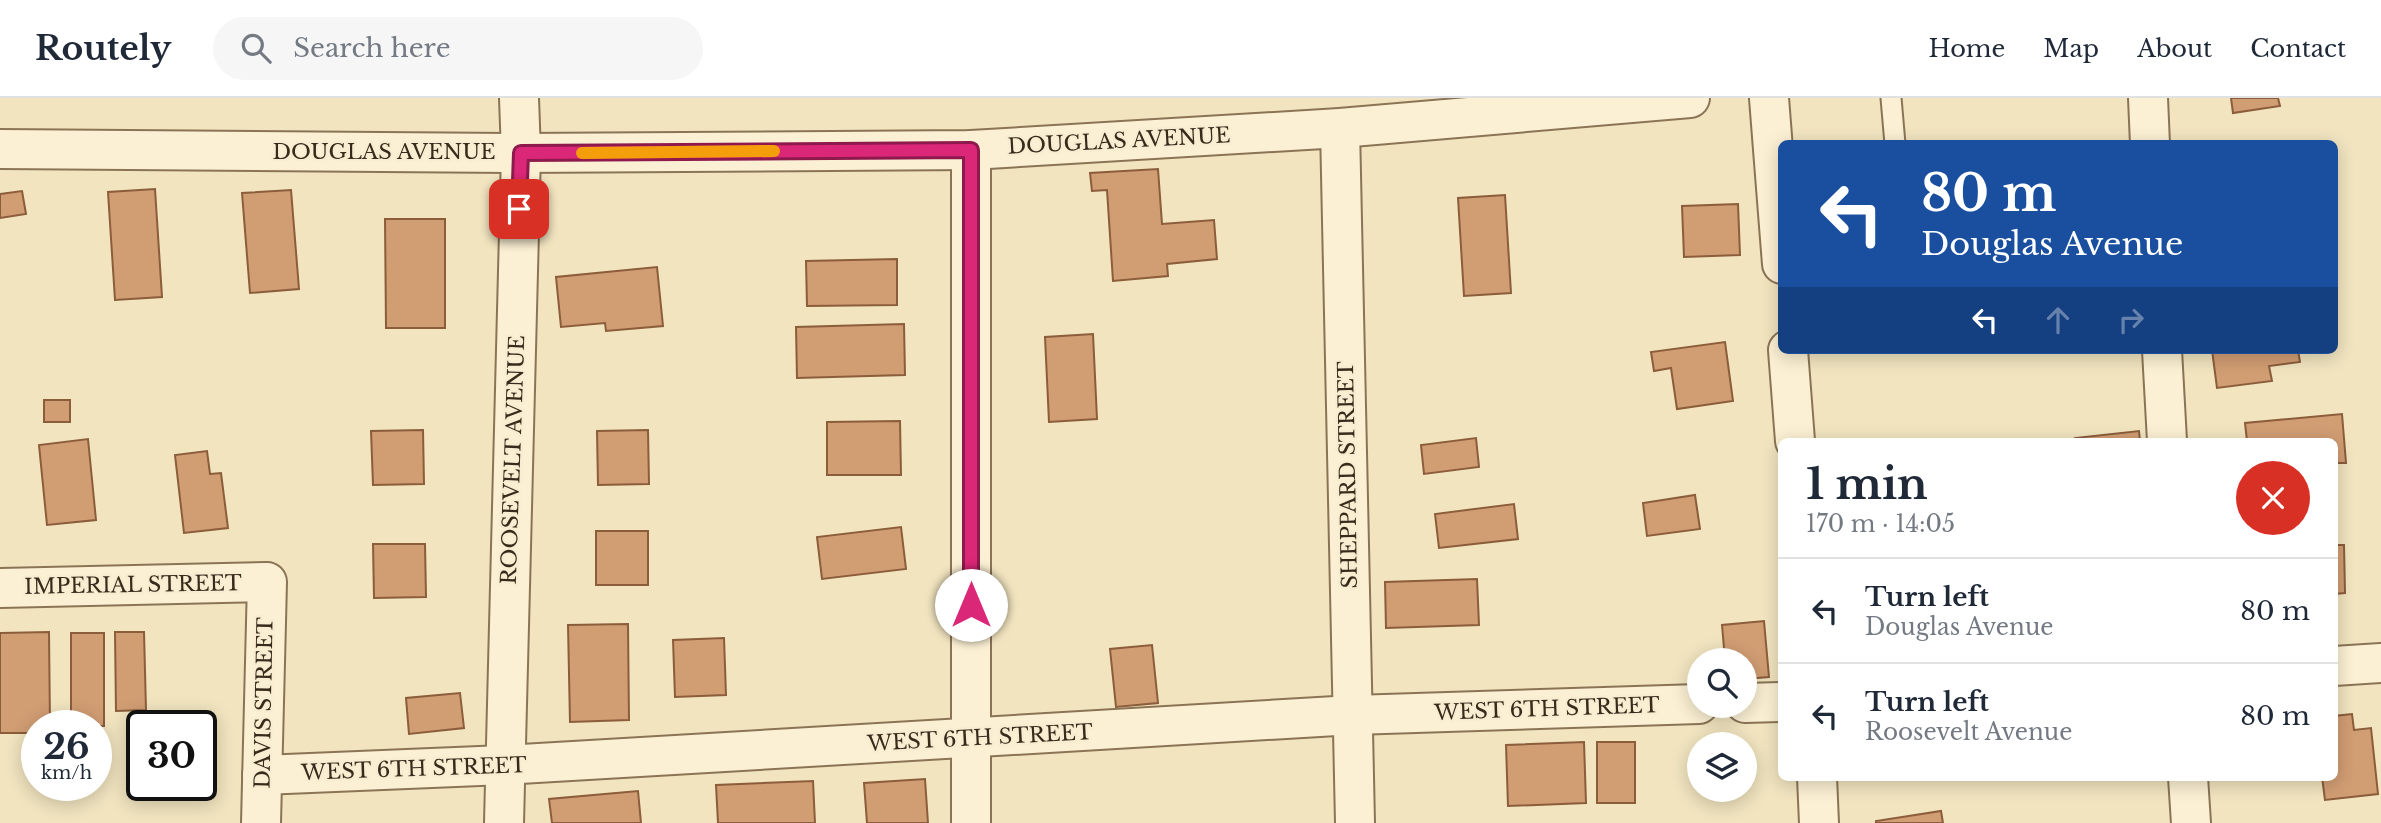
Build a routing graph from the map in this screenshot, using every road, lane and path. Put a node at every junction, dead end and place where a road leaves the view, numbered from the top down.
1 (519, 98) edge
2 (1690, 98) edge
3 (1769, 98) edge
4 (1891, 98) edge
5 (2148, 98) edge
6 (1340, 128) junction
7 (1895, 140) edge
8 (2150, 140) edge
9 (0, 149) edge
10 (971, 150) junction
11 (521, 153) junction
12 (1778, 213) edge
13 (1788, 354) edge
14 (2162, 354) edge
15 (1795, 438) edge
16 (2167, 438) edge
17 (267, 582) joint
18 (0, 588) edge
19 (2381, 663) edge
20 (2338, 666) edge
21 (1778, 702) edge
22 (1757, 703) edge
23 (1687, 704) edge
24 (1353, 715) junction
25 (971, 739) junction
26 (504, 765) junction
27 (262, 775) junction
28 (1817, 781) edge
29 (2188, 781) edge
30 (261, 823) edge
31 (504, 823) edge
32 (971, 823) edge
33 (1355, 823) edge
34 (1819, 823) edge
35 (2192, 823) edge

1 - 11 street, ROOSEVELT AVENUE
2 - 6 street, DOUGLAS AVENUE
3 - 12 street
4 - 7 lane
5 - 8 street
6 - 10 street, DOUGLAS AVENUE
6 - 24 street, SHEPPARD STREET
9 - 11 street, DOUGLAS AVENUE
10 - 11 street, DOUGLAS AVENUE
10 - 25 street
11 - 26 street, ROOSEVELT AVENUE
13 - 15 street
14 - 16 street
17 - 18 street, IMPERIAL STREET
17 - 27 street, DAVIS STREET
19 - 20 street
21 - 22 street
23 - 24 street, WEST 6TH STREET
24 - 25 street, WEST 6TH STREET
24 - 33 street, SHEPPARD STREET
25 - 26 street, WEST 6TH STREET
25 - 32 street
26 - 27 street, WEST 6TH STREET
26 - 31 street, ROOSEVELT AVENUE
27 - 30 street, DAVIS STREET
28 - 34 street
29 - 35 street

